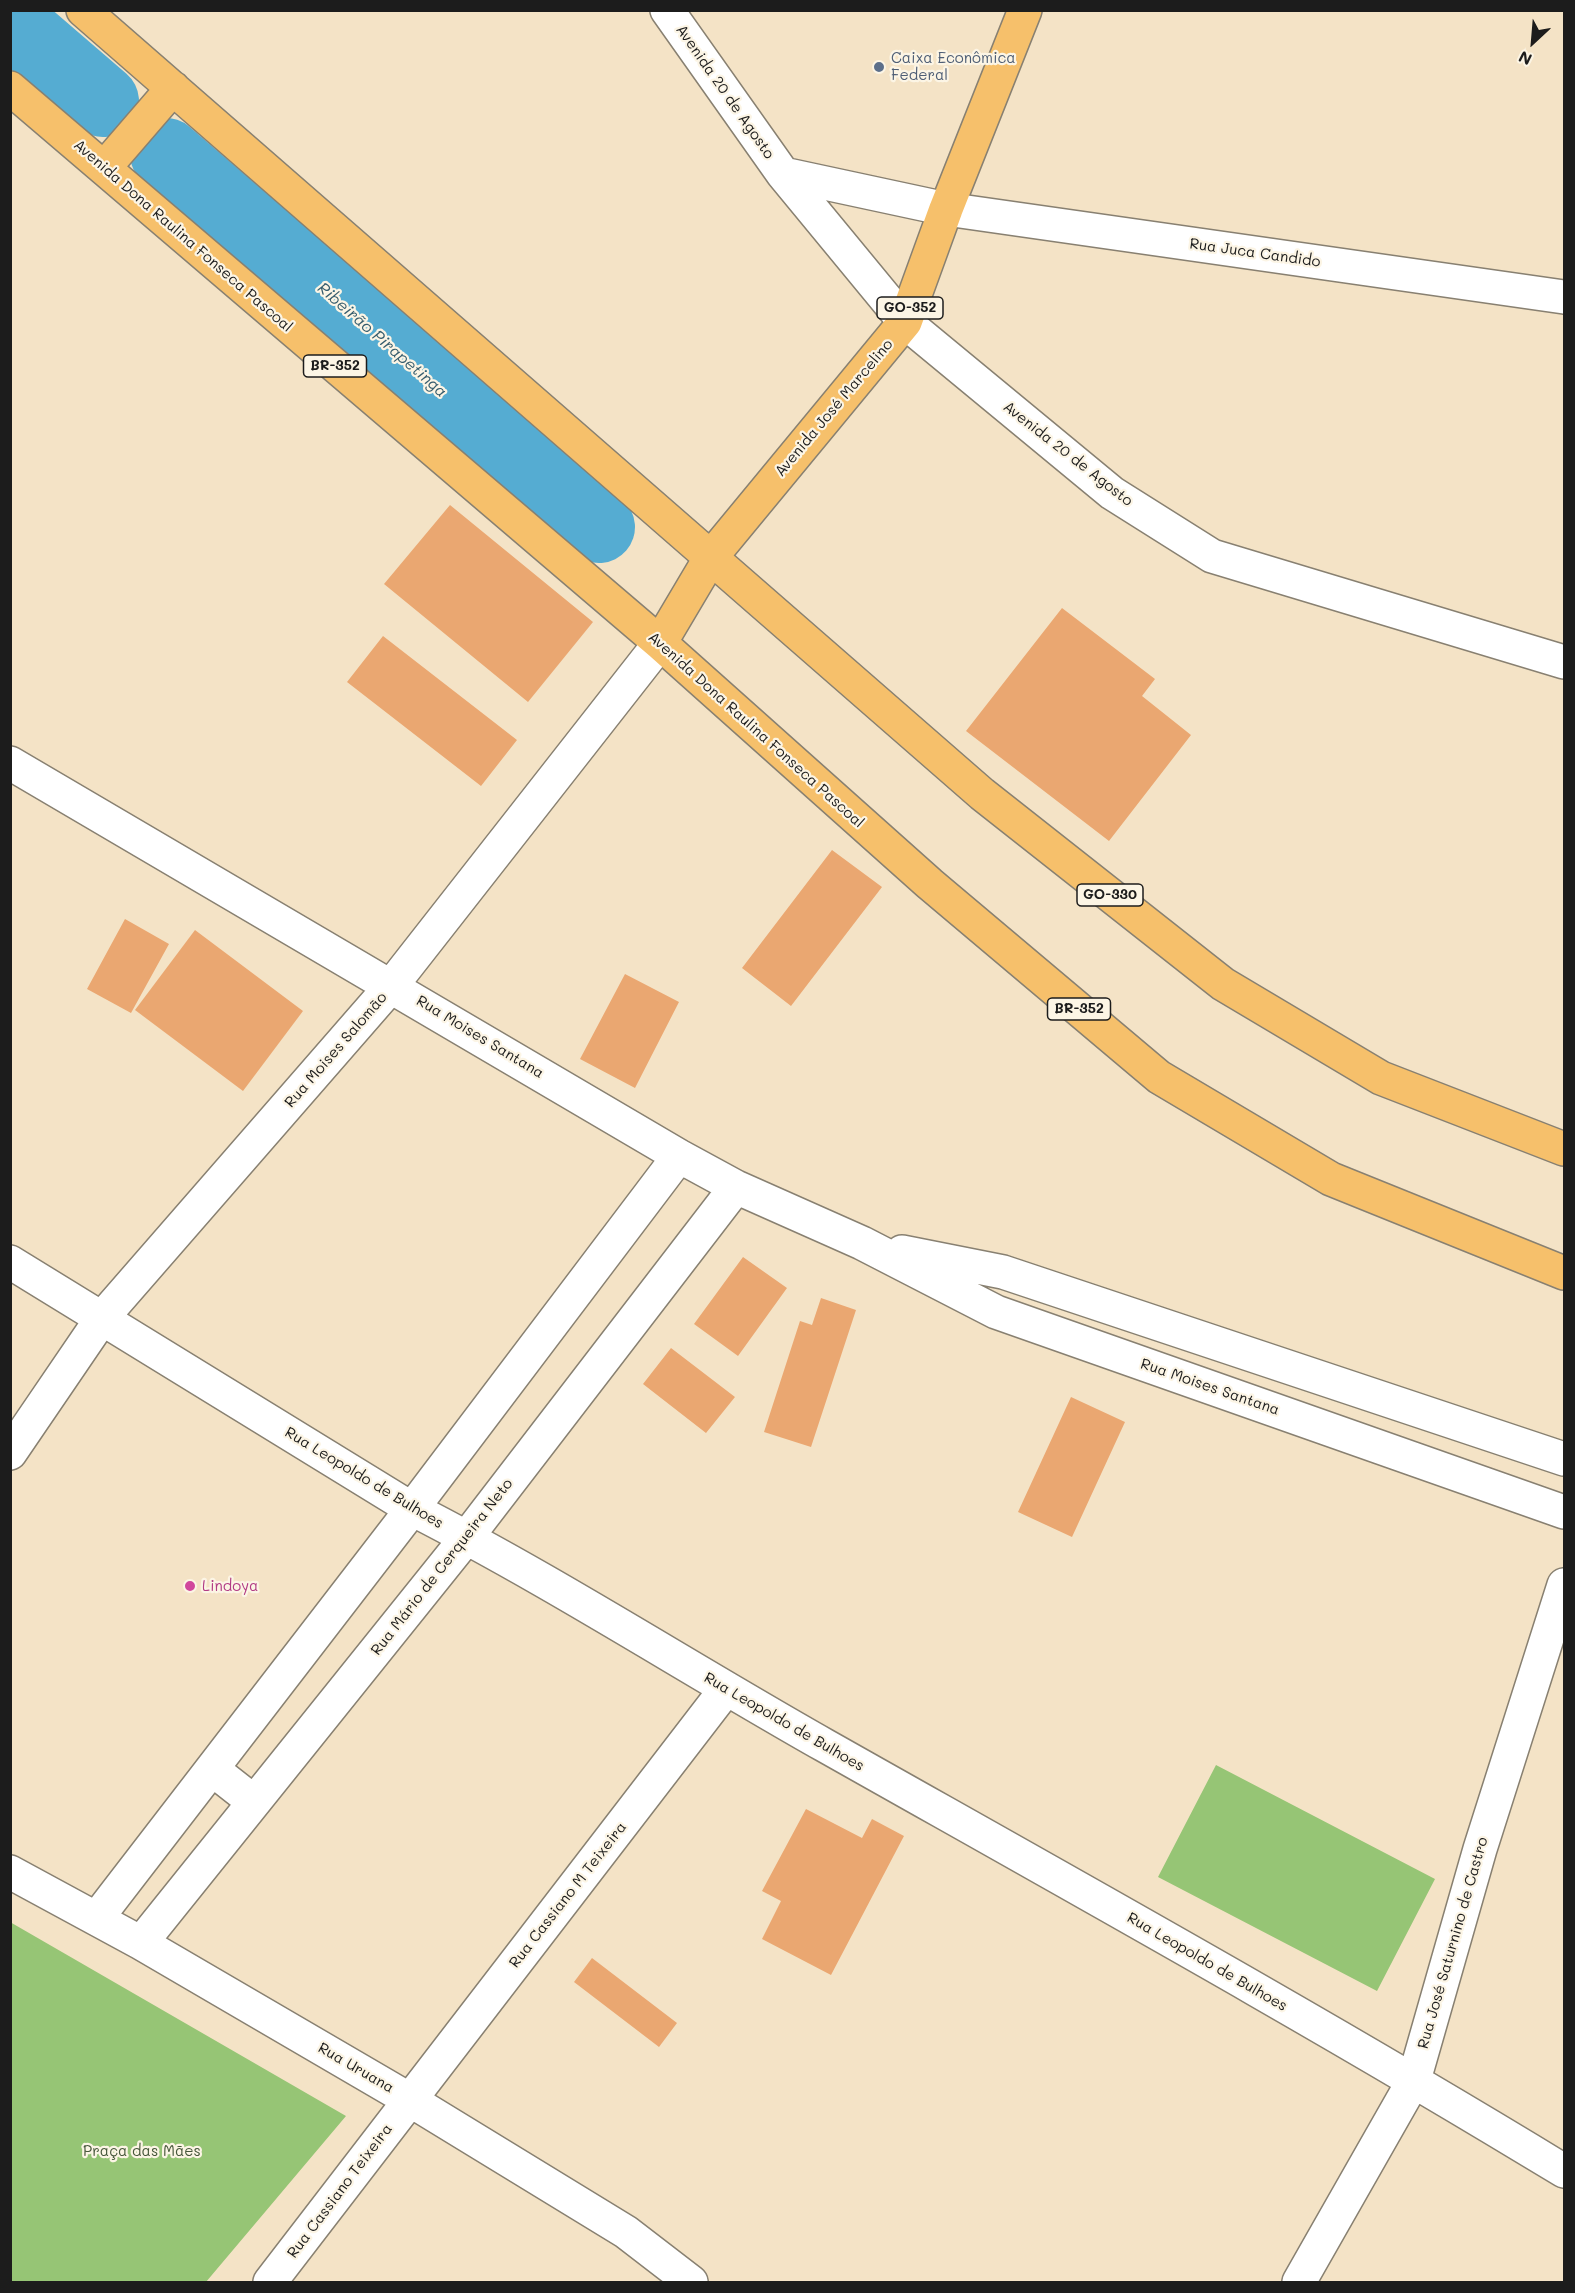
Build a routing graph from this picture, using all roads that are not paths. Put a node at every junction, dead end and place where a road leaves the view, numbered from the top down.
1 (83, 10) edge
2 (1025, 10) edge
3 (675, 14) edge
4 (10, 88) edge
5 (173, 88) junction
6 (104, 168) junction
7 (783, 174) junction
8 (946, 209) junction
9 (1564, 297) edge
10 (905, 322) junction
11 (711, 557) junction
12 (660, 643) junction
13 (1564, 662) edge
14 (10, 763) edge
15 (392, 985) junction
16 (1564, 1149) edge
17 (679, 1156) junction
18 (736, 1187) junction
19 (862, 1243) junction
20 (10, 1262) edge
21 (1564, 1273) edge
22 (102, 1318) junction
23 (10, 1453) edge
24 (1564, 1460) edge
25 (412, 1509) junction
26 (1564, 1512) edge
27 (467, 1537) junction
28 (1564, 1585) edge
29 (726, 1689) junction
30 (212, 1769) junction
31 (254, 1802) junction
32 (10, 1872) edge
33 (97, 1918) junction
34 (141, 1943) junction
35 (1414, 2080) junction
36 (410, 2100) junction
37 (1564, 2171) edge
38 (270, 2283) edge
39 (691, 2283) edge
40 (1299, 2283) edge

1 - 5 main road
2 - 8 main road, Avenida José Marcelino / GO-352
3 - 7 street, Avenida 20 de Agosto
4 - 6 main road, Avenida Dona Raulina Fonseca Pascoal / BR-352
5 - 6 main road
5 - 11 main road
6 - 12 main road, Avenida Dona Raulina Fonseca Pascoal / BR-352
7 - 8 street, Avenida 20 de Agosto
7 - 10 street, Avenida 20 de Agosto
8 - 9 street, Rua Juca Candido
8 - 10 main road, Avenida José Marcelino / GO-352
10 - 11 main road, Avenida José Marcelino / GO-352
10 - 13 street, Avenida 20 de Agosto
11 - 12 main road, Avenida José Marcelino
11 - 16 main road, GO-330
12 - 15 street, Rua Moises Salomão
12 - 21 main road, Avenida Dona Raulina Fonseca Pascoal / BR-352
14 - 15 street, Rua Moises Santana
15 - 17 street, Rua Moises Santana
15 - 22 street, Rua Moises Salomão
17 - 18 street, Rua Moises Santana
17 - 25 street
18 - 19 street, Rua Moises Santana
18 - 27 street, Rua Mário de Cerqueira Neto
19 - 24 street, Rua Moises Santana
19 - 26 street, Rua Moises Santana
20 - 22 street, Rua Leopoldo de Bulhoes
22 - 23 street, Rua Moises Salomão
22 - 25 street, Rua Leopoldo de Bulhoes
25 - 27 street, Rua Leopoldo de Bulhoes
25 - 30 street
27 - 29 street, Rua Leopoldo de Bulhoes
27 - 31 street, Rua Mário de Cerqueira Neto
28 - 35 street, Rua José Saturnino de Castro
29 - 35 street, Rua Leopoldo de Bulhoes
29 - 36 street, Rua Cassiano M Teixeira
30 - 31 street
30 - 33 street
31 - 34 street, Rua Mário de Cerqueira Neto
32 - 33 street, Rua Uruana
33 - 34 street, Rua Uruana
34 - 36 street, Rua Uruana
35 - 37 street, Rua Leopoldo de Bulhoes
35 - 40 street, Rua José Saturnino de Castro
36 - 38 street, Rua Cassiano Teixeira
36 - 39 street, Rua Uruana

